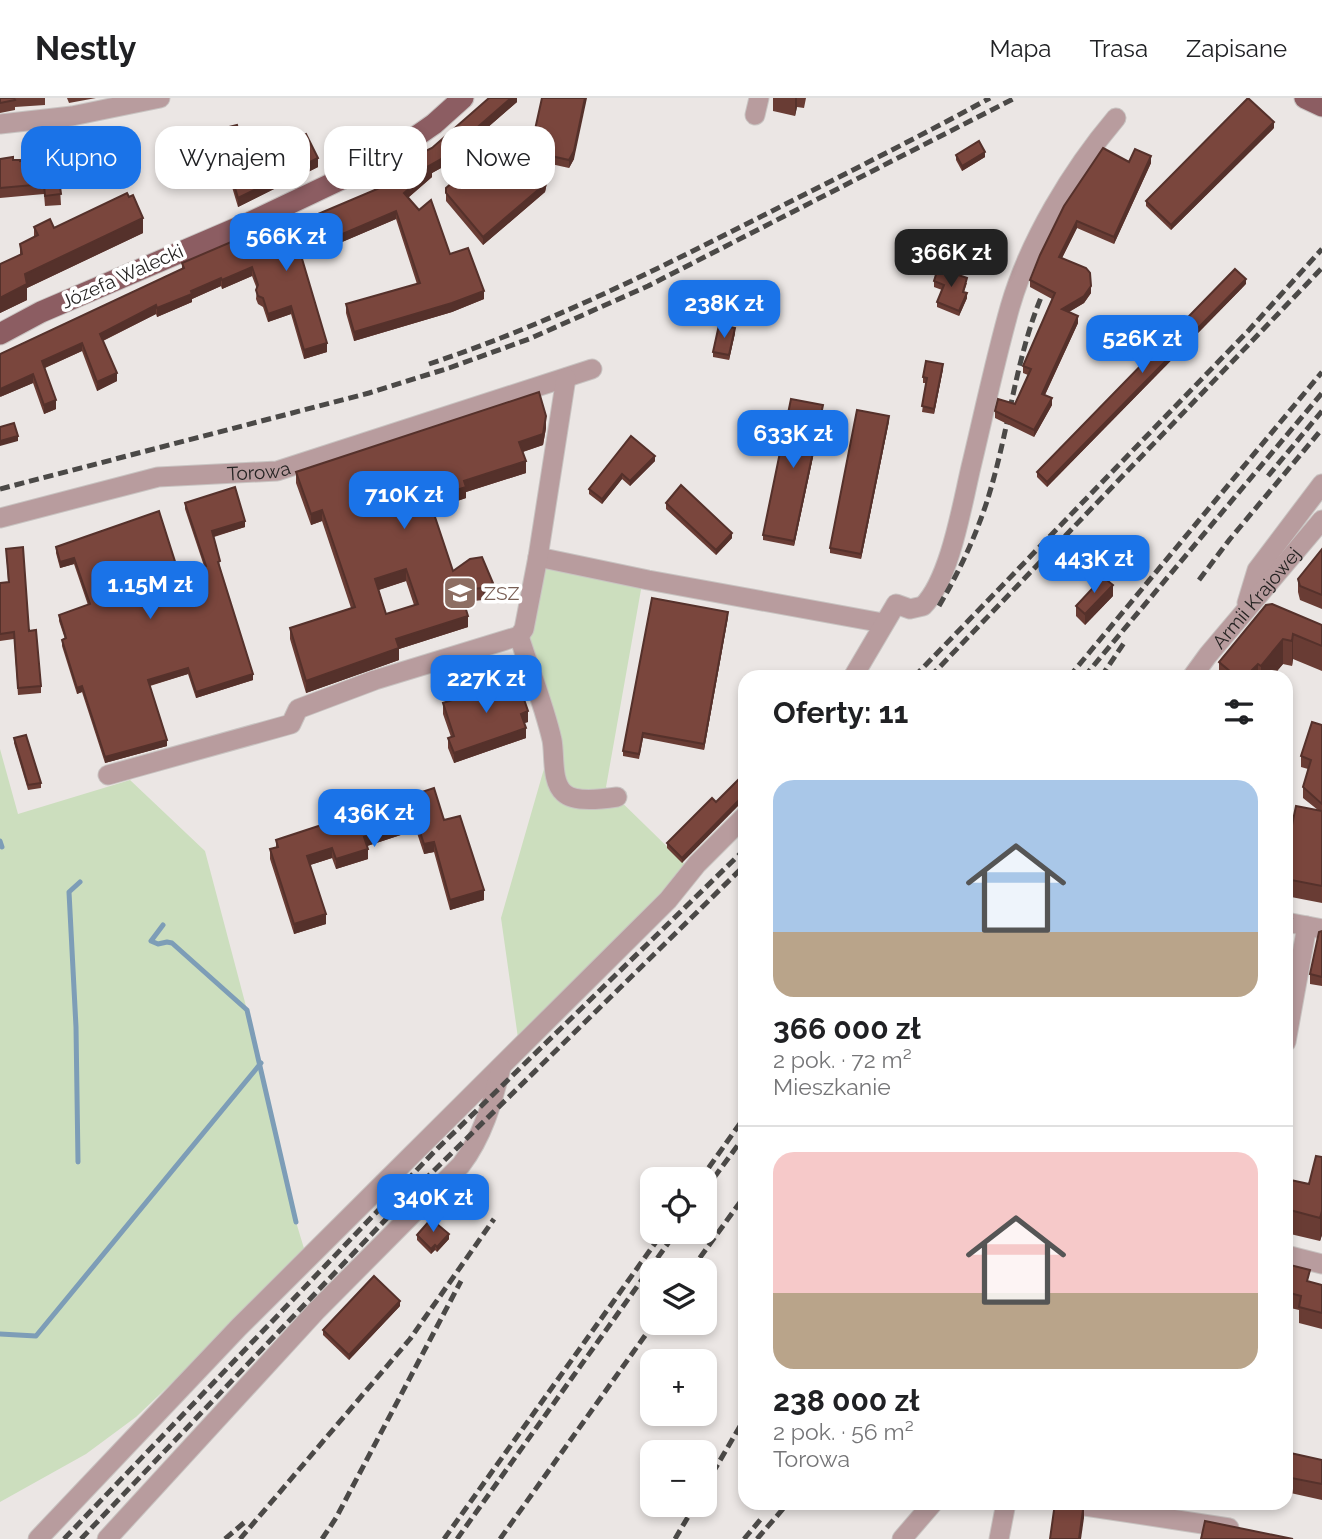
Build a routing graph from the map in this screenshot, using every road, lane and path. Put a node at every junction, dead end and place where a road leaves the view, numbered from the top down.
1 (160, 98) edge
2 (463, 98) edge
3 (1305, 98) edge
4 (1322, 106) edge
5 (1116, 118) dead end
6 (0, 124) edge
7 (0, 334) edge
8 (592, 369) dead end
9 (566, 378) junction
10 (1322, 484) edge
11 (0, 518) edge
12 (1322, 520) edge
13 (538, 557) junction
14 (1245, 611) junction
15 (883, 623) junction
16 (519, 636) junction
17 (857, 670) edge
18 (1198, 670) edge
19 (108, 775) dead end
20 (617, 797) dead end
21 (738, 823) edge
22 (1293, 923) edge
23 (1315, 928) edge
24 (1293, 1014) edge
25 (501, 1067) junction
26 (1293, 1257) edge
27 (1322, 1264) edge
28 (927, 1510) edge
29 (1005, 1510) edge
30 (1111, 1510) edge
31 (1245, 1531) edge
32 (38, 1539) edge
33 (107, 1539) edge
34 (902, 1539) edge
35 (999, 1539) edge

1 - 6 street
2 - 7 main road, Józefa Walecki
3 - 4 main road
5 - 15 street
8 - 9 street, Torowa
9 - 11 street, Torowa
9 - 13 street
10 - 14 street
12 - 14 street, Armii Krajowej
13 - 15 street
13 - 16 street
14 - 18 street, Armii Krajowej
15 - 17 street
16 - 19 street
16 - 20 street
21 - 25 street
22 - 23 street
23 - 24 street
25 - 32 street
25 - 33 street
26 - 27 street
28 - 34 street
29 - 35 street
30 - 31 street

